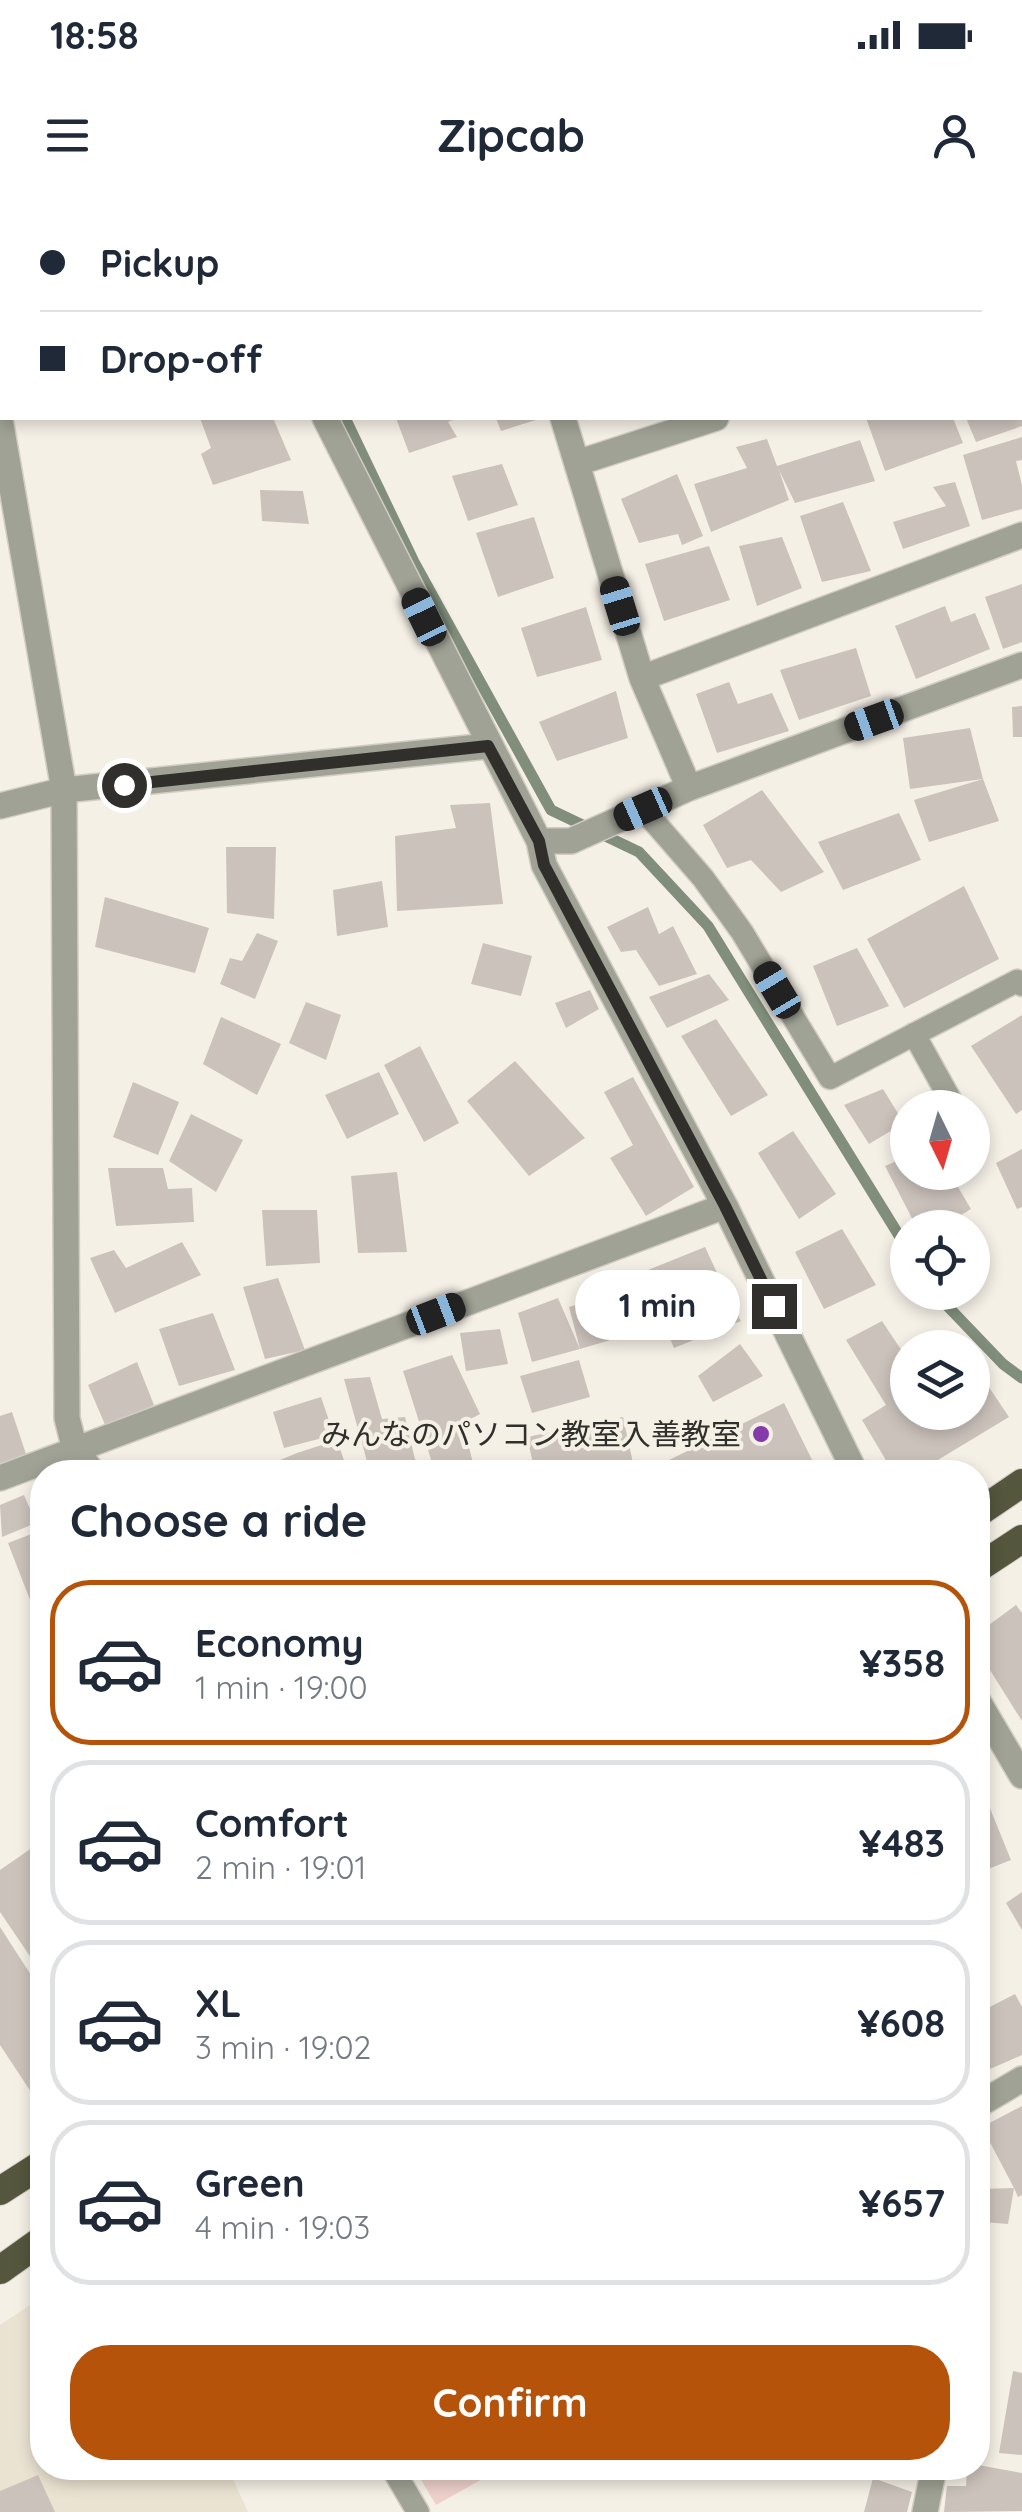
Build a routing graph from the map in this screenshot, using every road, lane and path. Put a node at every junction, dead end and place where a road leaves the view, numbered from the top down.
1 (0, 420) edge
2 (326, 420) edge
3 (564, 420) edge
4 (710, 420) edge
5 (577, 464) junction
6 (1022, 535) edge
7 (1022, 664) edge
8 (642, 678) junction
9 (488, 746) junction
10 (689, 788) junction
11 (64, 790) junction
12 (0, 806) edge
13 (643, 809) junction
14 (539, 841) junction
15 (1022, 985) edge
16 (914, 1034) junction
17 (945, 1090) edge
18 (725, 1206) junction
19 (76, 1450) junction
20 (49, 1460) edge
21 (84, 1460) edge
22 (848, 1460) edge
23 (30, 1467) edge
24 (0, 1478) edge
25 (1022, 1483) edge
26 (990, 1505) edge
27 (1022, 1539) edge
28 (990, 1560) edge
29 (990, 1721) edge
30 (1022, 1776) edge
31 (1022, 2079) edge
32 (990, 2099) edge
33 (30, 2172) edge
34 (0, 2192) edge
35 (30, 2249) edge
36 (0, 2270) edge
37 (399, 2480) edge
38 (931, 2480) edge
39 (418, 2512) edge
40 (924, 2512) edge

1 - 11 street
2 - 9 street
3 - 5 street
4 - 5 street
5 - 8 street
6 - 8 street
7 - 10 street
8 - 10 street
9 - 11 street
9 - 14 street
10 - 13 street
11 - 12 street
11 - 19 street
13 - 14 street
13 - 16 lane
14 - 18 street
15 - 16 lane
16 - 17 lane
18 - 19 street
18 - 22 street
19 - 20 street
19 - 21 street
23 - 24 street
25 - 26 highway
27 - 28 highway
29 - 30 street
31 - 32 street
33 - 34 highway
35 - 36 highway
37 - 39 lane
38 - 40 street

